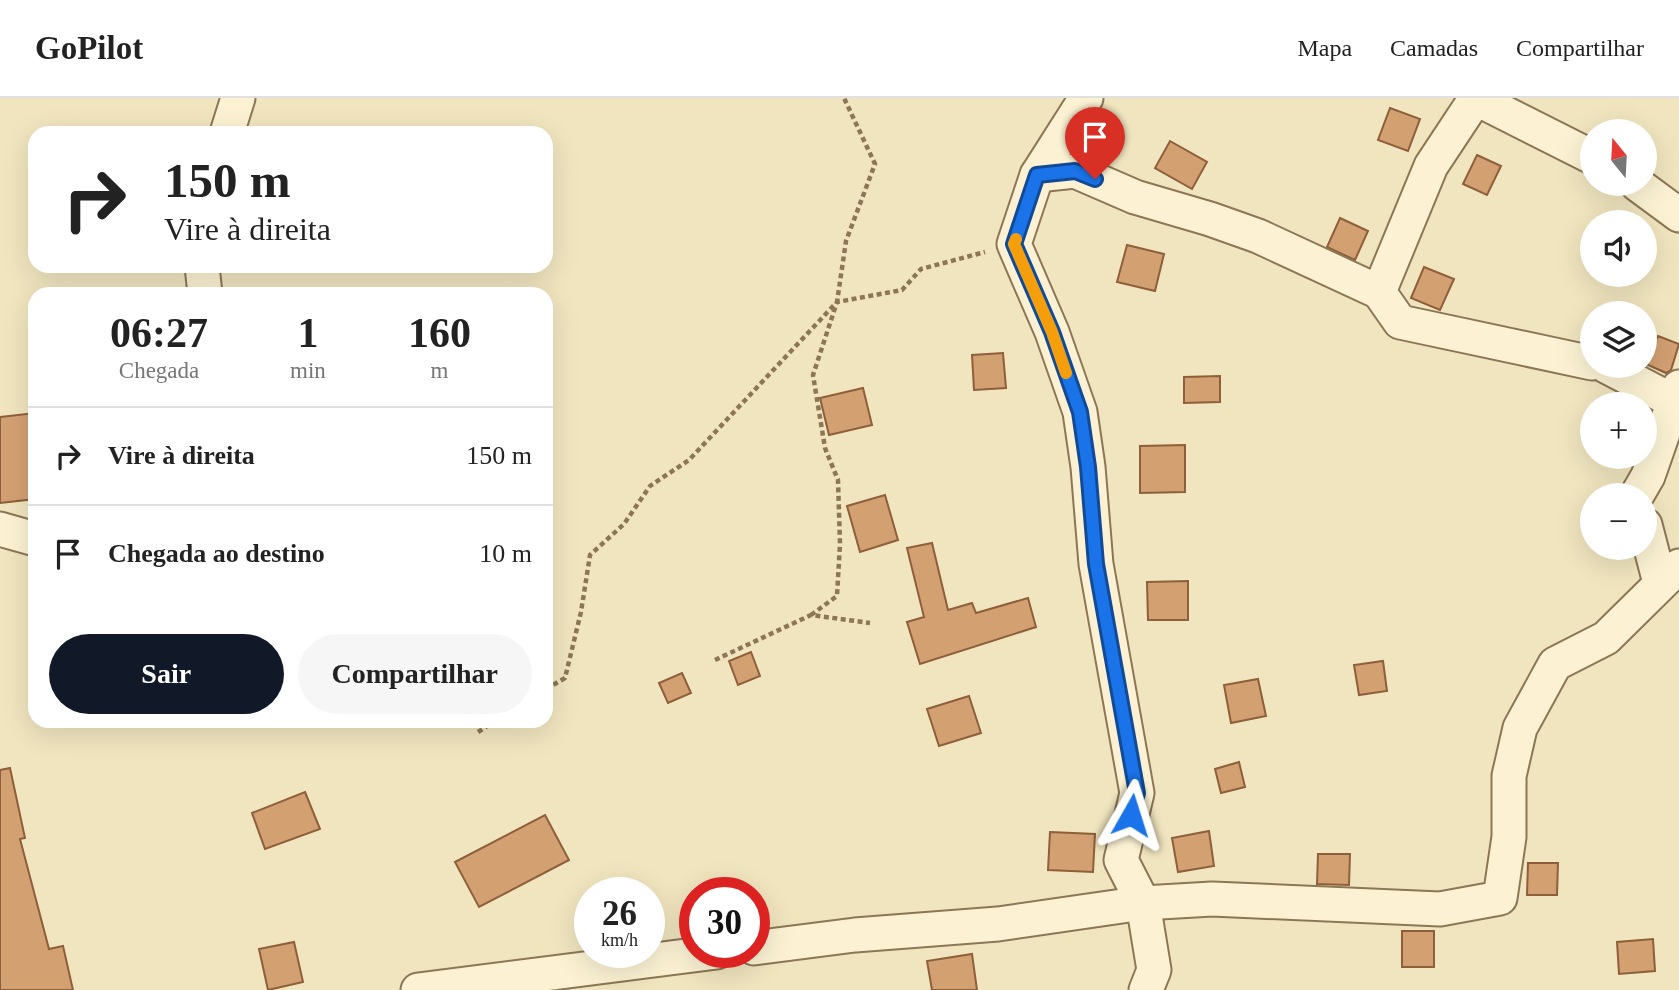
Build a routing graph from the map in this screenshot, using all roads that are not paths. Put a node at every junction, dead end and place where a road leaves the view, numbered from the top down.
1 (238, 98) edge
2 (1086, 98) edge
3 (1476, 98) edge
4 (229, 126) edge
5 (1580, 150) edge
6 (1037, 175) junction
7 (1653, 196) edge
8 (1679, 215) edge
9 (1379, 292) junction
10 (1580, 360) edge
11 (1633, 378) edge
12 (1677, 397) edge
13 (1644, 483) edge
14 (0, 529) edge
15 (28, 537) edge
16 (1657, 549) edge
17 (1670, 575) edge
18 (1143, 903) junction
19 (770, 945) edge
20 (679, 960) edge
21 (583, 979) edge
22 (418, 990) edge
23 (1146, 990) edge

1 - 4 street
2 - 6 street
3 - 5 street
3 - 9 street
6 - 9 street
6 - 18 street
7 - 8 street
9 - 10 street
11 - 12 street
12 - 13 street
14 - 15 street
16 - 17 street
17 - 18 street
18 - 19 street
18 - 23 street
20 - 21 street
21 - 22 street

